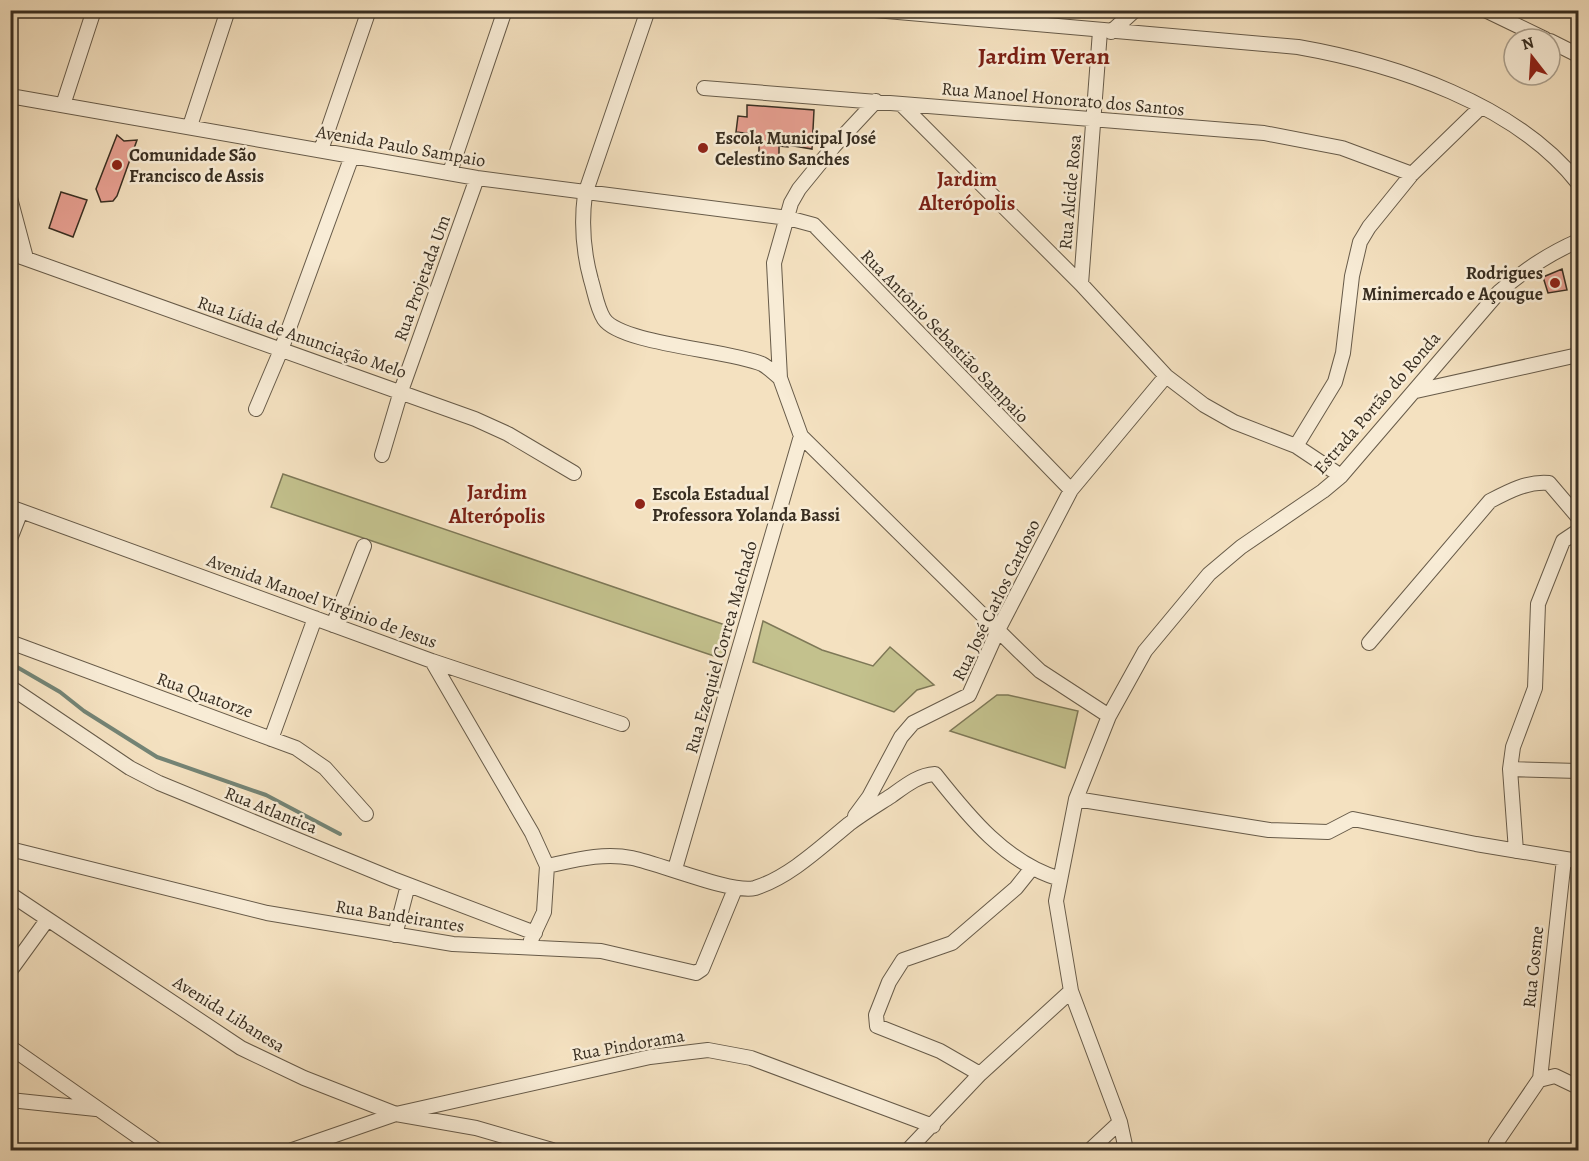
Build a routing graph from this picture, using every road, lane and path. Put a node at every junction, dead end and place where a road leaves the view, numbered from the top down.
1 (94, 10) edge
2 (228, 10) edge
3 (369, 10) edge
4 (505, 10) edge
5 (648, 10) edge
6 (875, 10) edge
7 (1135, 10) edge
8 (1485, 10) edge
9 (1520, 27) edge
10 (1105, 32) junction
11 (1562, 48) edge
12 (1578, 55) edge
13 (704, 88) dead end
14 (10, 96) edge
15 (876, 102) junction
16 (901, 104) junction
17 (63, 105) junction
18 (1481, 107) junction
19 (1094, 120) junction
20 (190, 126) junction
21 (321, 150) junction
22 (352, 156) junction
23 (450, 172) junction
24 (1412, 174) junction
25 (477, 178) junction
26 (1578, 183) edge
27 (585, 194) junction
28 (10, 198) edge
29 (788, 218) junction
30 (1578, 242) edge
31 (10, 252) edge
32 (26, 258) junction
33 (1081, 284) junction
34 (281, 350) junction
35 (1578, 355) edge
36 (1166, 376) junction
37 (780, 378) junction
38 (401, 391) junction
39 (1416, 391) junction
40 (256, 408) dead end
41 (801, 436) junction
42 (1296, 446) junction
43 (382, 455) dead end
44 (574, 473) dead end
45 (1341, 476) junction
46 (1071, 490) junction
47 (16, 509) edge
48 (1578, 517) edge
49 (1578, 531) edge
50 (10, 539) edge
51 (364, 546) dead end
52 (315, 618) junction
53 (333, 625) junction
54 (998, 630) junction
55 (10, 642) edge
56 (1369, 643) dead end
57 (432, 661) junction
58 (10, 687) edge
59 (1109, 716) junction
60 (622, 724) dead end
61 (272, 739) junction
62 (1510, 769) junction
63 (1578, 771) edge
64 (1076, 799) junction
65 (366, 814) dead end
66 (849, 824) junction
67 (10, 849) edge
68 (1516, 851) junction
69 (1564, 859) junction
70 (1578, 861) edge
71 (547, 866) junction
72 (1032, 868) junction
73 (675, 869) junction
74 (1060, 879) junction
75 (408, 885) junction
76 (735, 889) junction
77 (10, 894) edge
78 (47, 920) junction
79 (535, 933) junction
80 (395, 935) junction
81 (526, 947) junction
82 (10, 971) edge
83 (1071, 991) junction
84 (10, 1047) edge
85 (980, 1074) junction
86 (1536, 1083) junction
87 (1578, 1087) edge
88 (10, 1100) edge
89 (98, 1109) junction
90 (396, 1114) junction
91 (1120, 1122) junction
92 (933, 1126) junction
93 (1496, 1143) dead end
94 (157, 1150) edge
95 (292, 1150) edge
96 (552, 1150) edge
97 (908, 1150) edge
98 (1090, 1150) edge
99 (1126, 1150) edge

1 - 17 street
2 - 20 street
3 - 21 street
4 - 23 street
5 - 27 street
6 - 10 street
7 - 10 street
8 - 9 street
10 - 18 street
10 - 19 street, Rua Alcide Rosa
11 - 12 street
13 - 15 street, Rua Manoel Honorato dos Santos
14 - 17 street, Avenida Paulo Sampaio
15 - 16 street, Rua Manoel Honorato dos Santos
15 - 29 street
16 - 19 street, Rua Manoel Honorato dos Santos
16 - 33 street
17 - 20 street, Avenida Paulo Sampaio
18 - 24 street
18 - 26 street
19 - 24 street, Rua Manoel Honorato dos Santos
19 - 33 street, Rua Alcide Rosa
20 - 21 street, Avenida Paulo Sampaio
21 - 22 street, Avenida Paulo Sampaio
22 - 23 street, Avenida Paulo Sampaio
22 - 34 street
23 - 25 street, Avenida Paulo Sampaio
24 - 42 street
25 - 27 street, Avenida Paulo Sampaio
25 - 38 street, Rua Projetada Um
27 - 29 street, Avenida Paulo Sampaio
27 - 37 street
28 - 32 street
29 - 37 street
29 - 46 street, Rua Antônio Sebastião Sampaio
30 - 39 street, Estrada Portão do Ronda
31 - 32 street, Rua Lídia de Anunciação Melo
32 - 34 street, Rua Lídia de Anunciação Melo
33 - 36 street
34 - 38 street, Rua Lídia de Anunciação Melo
34 - 40 street
35 - 39 street
36 - 42 street
36 - 46 street, Rua José Carlos Cardoso
37 - 41 street
38 - 43 street, Rua Projetada Um
38 - 44 street, Rua Lídia de Anunciação Melo
39 - 45 street, Estrada Portão do Ronda
41 - 54 street
41 - 73 street, Rua Ezequiel Correa Machado
42 - 45 street
45 - 59 street, Estrada Portão do Ronda
46 - 54 street, Rua José Carlos Cardoso
47 - 50 street
47 - 52 street, Avenida Manoel Virginio de Jesus
48 - 56 street
49 - 62 street
51 - 53 street
52 - 53 street, Avenida Manoel Virginio de Jesus
52 - 61 street
53 - 57 street, Avenida Manoel Virginio de Jesus
54 - 59 street
54 - 66 street, Rua José Carlos Cardoso
55 - 61 street, Rua Quatorze
57 - 60 street, Avenida Manoel Virginio de Jesus
57 - 71 street
58 - 75 street, Rua Atlantica
59 - 64 street, Estrada Portão do Ronda
61 - 65 street, Rua Quatorze
62 - 63 street
62 - 68 street
64 - 68 street
64 - 74 street, Estrada Portão do Ronda
66 - 72 street
66 - 76 street
67 - 80 street, Rua Bandeirantes
68 - 69 street
69 - 70 street
69 - 86 street, Rua Cosme
71 - 73 street
71 - 79 street
72 - 74 street
72 - 85 street
73 - 76 street
74 - 83 street, Estrada Portão do Ronda
75 - 79 street, Rua Atlantica
75 - 80 street
76 - 81 street, Rua Bandeirantes
77 - 78 street, Avenida Libanesa
78 - 82 street
78 - 90 street, Avenida Libanesa
79 - 81 street
80 - 81 street, Rua Bandeirantes
83 - 85 street
83 - 91 street, Estrada Portão do Ronda
84 - 89 street
85 - 92 street
86 - 87 street
86 - 93 street
88 - 89 street
89 - 94 street
90 - 92 street, Rua Pindorama
90 - 95 street, Rua Pindorama
90 - 96 street, Avenida Libanesa
91 - 98 street
91 - 99 street, Estrada Portão do Ronda
92 - 97 street

